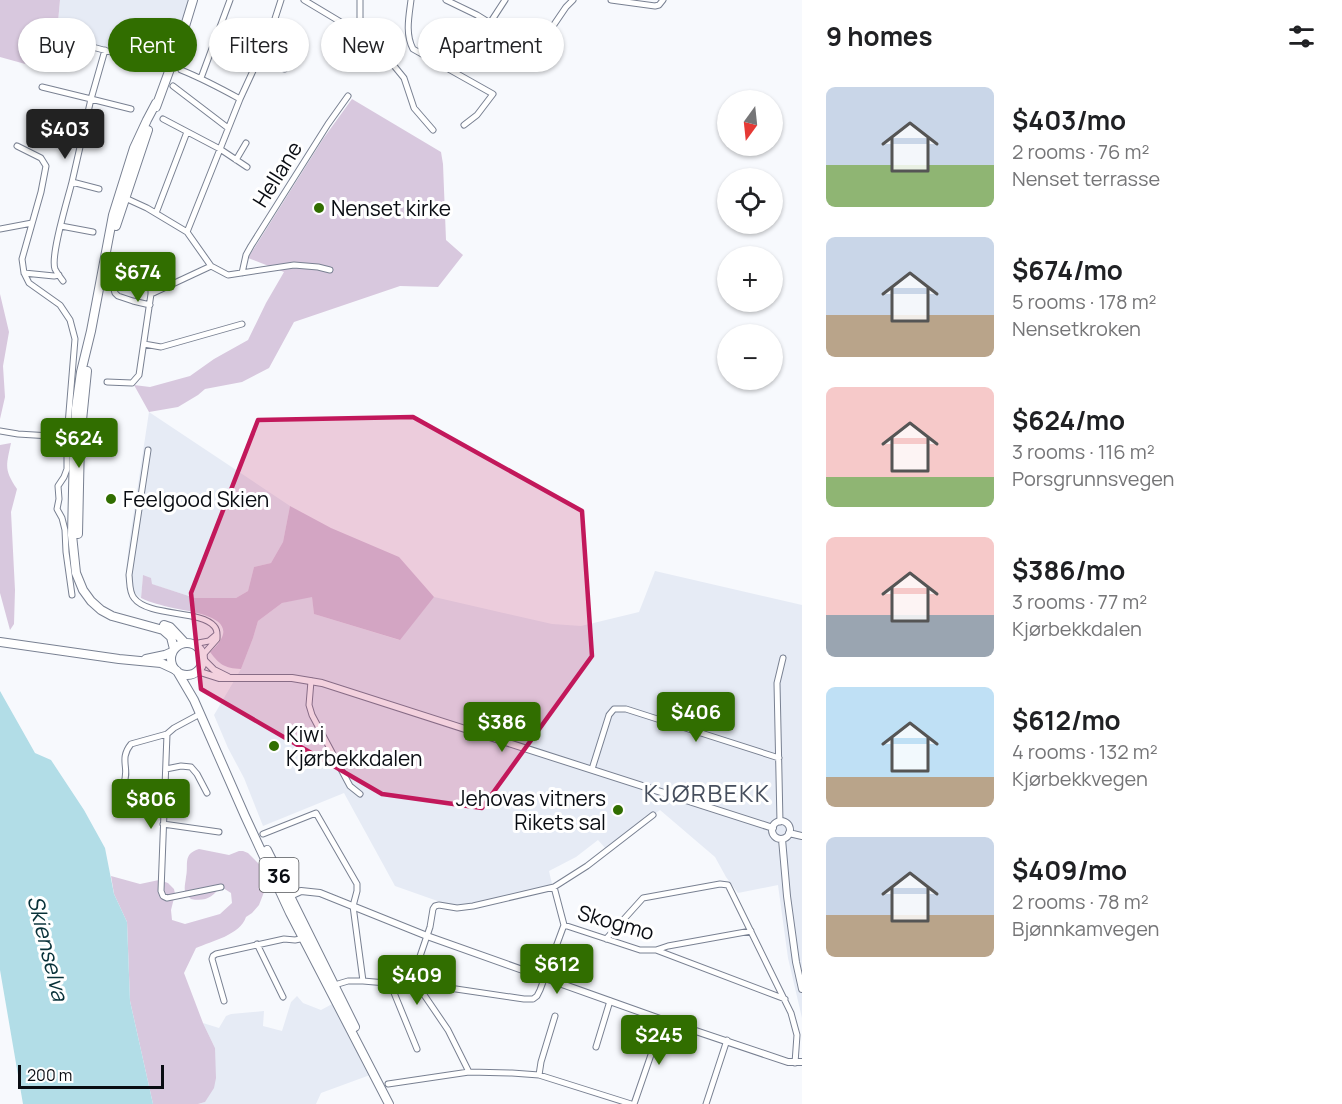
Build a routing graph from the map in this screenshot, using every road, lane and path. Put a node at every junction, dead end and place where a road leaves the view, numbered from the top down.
1 (193, 0) edge
2 (230, 0) edge
3 (281, 0) edge
4 (304, 0) edge
5 (360, 0) edge
6 (411, 0) edge
7 (446, 0) edge
8 (505, 0) edge
9 (573, 0) edge
10 (611, 0) edge
11 (663, 0) edge
12 (187, 18) edge
13 (275, 18) edge
14 (334, 18) edge
15 (361, 18) edge
16 (482, 18) edge
17 (493, 18) edge
18 (558, 18) edge
19 (96, 48) edge
20 (105, 50) junction
21 (108, 51) edge
22 (169, 72) edge
23 (186, 72) edge
24 (253, 72) edge
25 (399, 72) edge
26 (201, 78) junction
27 (173, 86) dead end
28 (42, 87) dead end
29 (348, 96) dead end
30 (91, 99) junction
31 (240, 99) junction
32 (131, 109) dead end
33 (163, 119) dead end
34 (464, 126) dead end
35 (228, 128) junction
36 (433, 130) dead end
37 (187, 132) junction
38 (246, 142) dead end
39 (17, 146) dead end
40 (220, 149) junction
41 (236, 160) junction
42 (247, 167) dead end
43 (72, 182) junction
44 (99, 189) dead end
45 (122, 196) junction
46 (156, 213) junction
47 (32, 223) junction
48 (61, 226) junction
49 (0, 230) edge
50 (93, 232) dead end
51 (187, 232) junction
52 (138, 256) dead end
53 (119, 257) dead end
54 (211, 266) junction
55 (330, 270) dead end
56 (24, 273) junction
57 (242, 273) junction
58 (59, 274) junction
59 (63, 281) dead end
60 (151, 294) junction
61 (150, 305) junction
62 (242, 324) dead end
63 (144, 344) junction
64 (107, 382) dead end
65 (0, 431) edge
66 (67, 437) junction
67 (148, 450) dead end
68 (59, 499) junction
69 (75, 500) junction
70 (72, 595) dead end
71 (134, 621) junction
72 (217, 634) junction
73 (0, 642) edge
74 (189, 643) junction
75 (173, 650) junction
76 (202, 657) junction
77 (783, 658) dead end
78 (137, 660) junction
79 (176, 670) junction
80 (196, 672) junction
81 (231, 679) junction
82 (311, 681) junction
83 (194, 700) junction
84 (200, 714) junction
85 (167, 734) junction
86 (779, 758) junction
87 (166, 769) junction
88 (592, 769) junction
89 (123, 784) dead end
90 (207, 793) dead end
91 (360, 794) dead end
92 (653, 816) dead end
93 (780, 822) junction
94 (163, 824) junction
95 (773, 828) junction
96 (219, 832) dead end
97 (789, 833) junction
98 (263, 834) dead end
99 (802, 836) edge
100 (782, 839) junction
101 (221, 886) dead end
102 (554, 887) junction
103 (288, 899) junction
104 (352, 906) junction
105 (564, 925) junction
106 (751, 931) junction
107 (427, 936) junction
108 (306, 938) junction
109 (606, 939) junction
110 (257, 944) junction
111 (656, 950) junction
112 (545, 978) junction
113 (363, 981) junction
114 (390, 983) junction
115 (338, 984) dead end
116 (417, 985) junction
117 (802, 989) edge
118 (283, 997) dead end
119 (785, 999) junction
120 (610, 1000) junction
121 (224, 1001) dead end
122 (555, 1016) dead end
123 (663, 1020) junction
124 (727, 1040) junction
125 (596, 1047) dead end
126 (417, 1049) dead end
127 (799, 1062) edge
128 (469, 1072) junction
129 (538, 1075) junction
130 (388, 1084) dead end
131 (390, 1104) edge
132 (632, 1104) edge
133 (706, 1104) edge

1 - 12 main road
2 - 26 street
3 - 13 street
4 - 14 street
5 - 15 street
6 - 34 street
7 - 16 street
8 - 17 street
9 - 18 street
10 - 11 street
19 - 20 street
20 - 21 street
20 - 30 street
22 - 45 main road
23 - 26 street
24 - 31 street
25 - 36 street
26 - 31 street
27 - 35 street
28 - 30 street
29 - 57 street, Hellane
30 - 32 street
30 - 43 street
31 - 35 street
33 - 37 street
35 - 40 street
37 - 40 street
37 - 46 street
38 - 41 street
39 - 47 street
40 - 41 street
40 - 51 street
41 - 42 street
43 - 44 street
43 - 48 street
45 - 46 street
45 - 69 main road
46 - 51 street
47 - 49 street
47 - 56 street
48 - 50 street
48 - 58 street
51 - 54 street
52 - 60 street
53 - 61 street
54 - 57 street
54 - 60 street
55 - 57 street
56 - 58 street
56 - 66 street
58 - 59 street
60 - 61 street
61 - 63 street
62 - 63 street
63 - 64 street
65 - 66 street
66 - 68 street
67 - 72 street
68 - 69 street
68 - 70 street
69 - 71 main road
71 - 74 main road
71 - 75 main road
72 - 74 street
72 - 76 street
73 - 78 main road
74 - 75 main road
74 - 76 main road
75 - 78 main road
75 - 79 main road, 36
76 - 80 main road, 36
76 - 81 street
77 - 86 street
78 - 79 main road
79 - 80 main road
79 - 83 main road, 36
80 - 81 street
80 - 83 main road, 36
81 - 82 street
82 - 88 street
82 - 91 street
83 - 84 main road, 36
84 - 85 street
84 - 103 main road, 36
85 - 87 street
85 - 89 street
86 - 88 street
86 - 93 street
87 - 90 street
87 - 94 street
88 - 95 street
92 - 102 street
93 - 95 street
93 - 97 street
94 - 96 street
94 - 101 street
95 - 100 street
97 - 99 street
97 - 100 street
98 - 104 street
100 - 117 street
102 - 105 street
102 - 107 street
103 - 104 street
103 - 108 main road, 36
104 - 107 street
104 - 113 street
105 - 109 street, Skogmo
105 - 112 street, Skogmo
106 - 109 street
106 - 111 street
106 - 119 street
107 - 112 street
107 - 116 street
108 - 110 street
108 - 131 main road, 36
109 - 111 street, Skogmo
110 - 118 street
110 - 121 street
111 - 119 street, Skogmo
112 - 116 street, Skogmo
112 - 120 street
113 - 114 street, Skogmo
113 - 115 street, Skogmo
114 - 116 street, Skogmo
114 - 126 street
116 - 128 street
119 - 127 street
120 - 123 street
120 - 125 street
122 - 129 street
123 - 124 street
123 - 132 street
124 - 127 street
124 - 133 street
128 - 129 street
128 - 130 street
129 - 132 street

